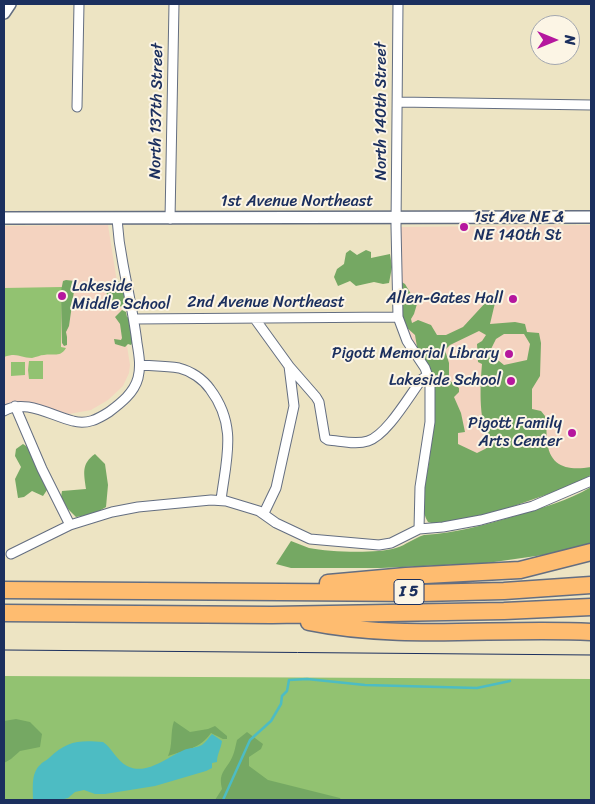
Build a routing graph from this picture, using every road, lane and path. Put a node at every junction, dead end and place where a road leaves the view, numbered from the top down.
1 (10, 4) edge
2 (79, 4) edge
3 (174, 4) edge
4 (398, 4) edge
5 (4, 13) edge
6 (398, 102) junction
7 (591, 104) edge
8 (77, 107) dead end
9 (591, 217) edge
10 (4, 218) edge
11 (396, 218) junction
12 (116, 219) junction
13 (170, 219) junction
14 (398, 317) junction
15 (255, 319) junction
16 (134, 320) junction
17 (140, 365) junction
18 (289, 366) junction
19 (428, 376) junction
20 (15, 406) junction
21 (4, 411) edge
22 (591, 481) edge
23 (221, 500) junction
24 (264, 513) junction
25 (70, 525) junction
26 (419, 529) junction
27 (591, 552) edge
28 (11, 554) dead end
29 (591, 585) edge
30 (4, 590) edge
31 (226, 592) junction
32 (591, 607) edge
33 (4, 613) edge
34 (272, 615) junction
35 (591, 632) edge

1 - 5 street
2 - 8 street
3 - 13 street, North 137th Street
4 - 6 street, North 140th Street
6 - 7 street
6 - 11 street, North 140th Street
9 - 11 street, 1st Avenue Northeast
10 - 12 street, 1st Avenue Northeast
11 - 13 street, 1st Avenue Northeast
11 - 14 street, North 140th Street
12 - 13 street, 1st Avenue Northeast
12 - 16 street
14 - 15 street, 2nd Avenue Northeast
14 - 19 street, North 140th Street
15 - 16 street, 2nd Avenue Northeast
15 - 18 street
16 - 17 street
17 - 20 street
17 - 23 street
18 - 19 street
18 - 24 street
19 - 26 street
20 - 21 street
20 - 25 street
22 - 26 street
23 - 24 street
23 - 25 street
24 - 26 street
25 - 28 street
27 - 31 highway
29 - 31 highway, I 5
30 - 31 highway, I 5
32 - 34 highway, I 5
33 - 34 highway, I 5
34 - 35 highway

